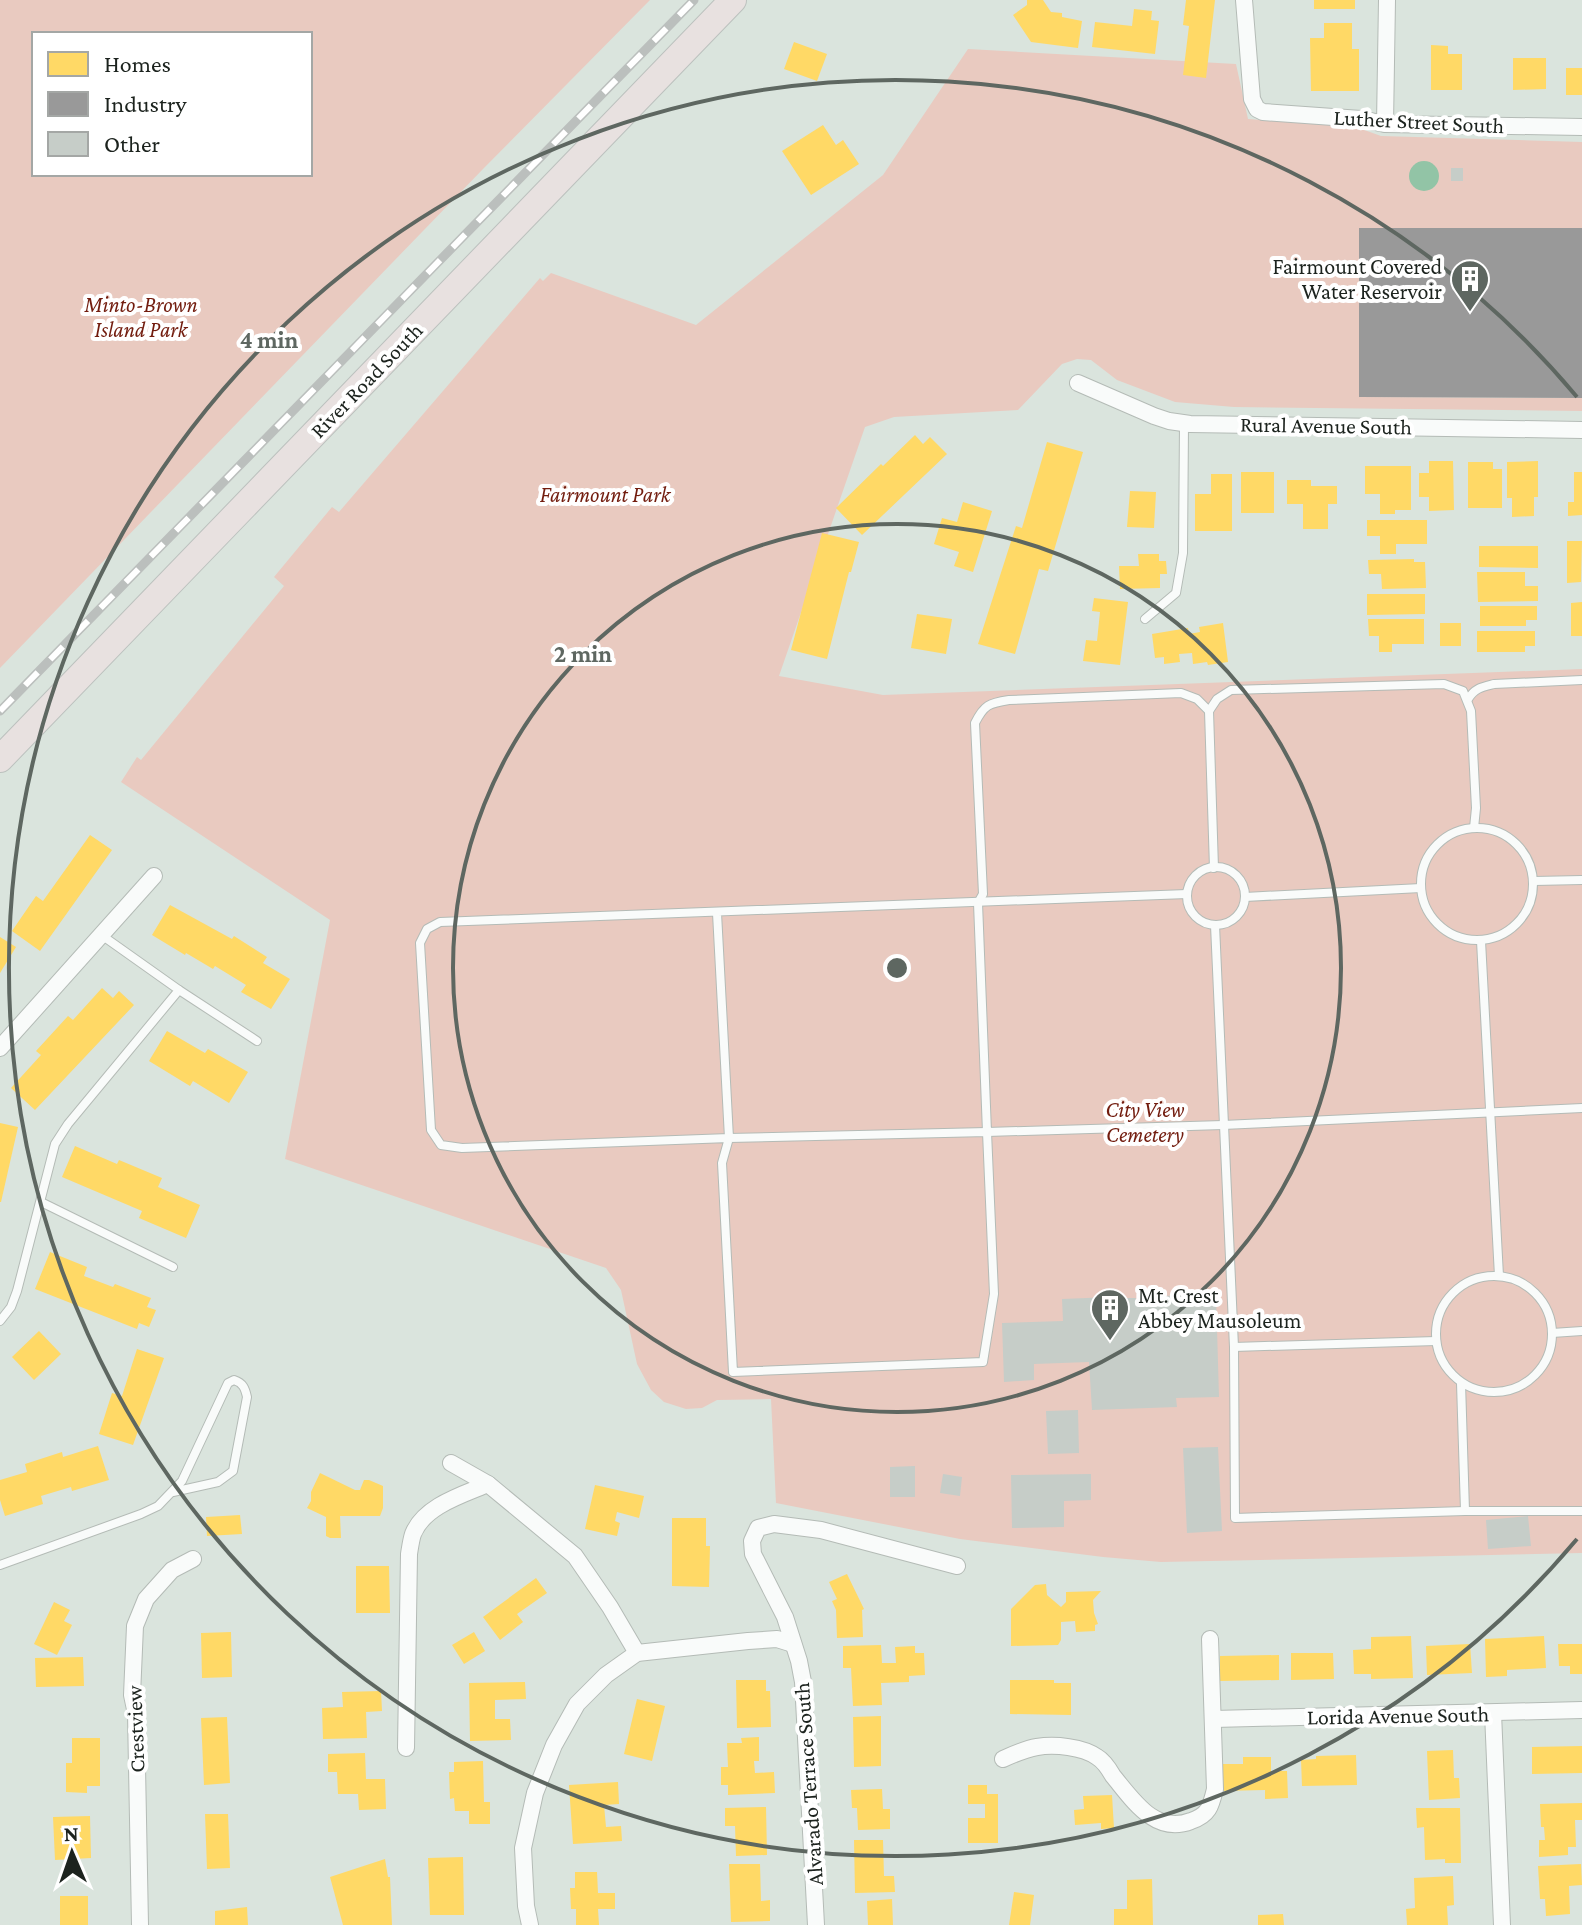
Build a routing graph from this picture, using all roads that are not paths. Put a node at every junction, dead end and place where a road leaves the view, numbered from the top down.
1 (733, 0) edge
2 (1244, 0) edge
3 (1387, 0) edge
4 (1385, 124) junction
5 (1582, 127) edge
6 (1078, 383) dead end
7 (1184, 423) junction
8 (1582, 430) edge
9 (1145, 619) dead end
10 (1582, 680) edge
11 (1468, 699) junction
12 (1209, 711) junction
13 (0, 759) edge
14 (1474, 828) junction
15 (1214, 868) junction
16 (154, 876) dead end
17 (1582, 880) edge
18 (1534, 881) junction
19 (1421, 888) junction
20 (1187, 894) junction
21 (1245, 897) junction
22 (978, 903) junction
23 (717, 913) junction
24 (1215, 925) junction
25 (100, 934) junction
26 (1481, 941) junction
27 (179, 990) junction
28 (257, 1041) dead end
29 (0, 1048) edge
30 (1582, 1108) edge
31 (1489, 1113) junction
32 (1223, 1125) junction
33 (987, 1132) junction
34 (729, 1138) junction
35 (41, 1202) junction
36 (173, 1267) dead end
37 (1499, 1276) junction
38 (0, 1321) edge
39 (1582, 1331) edge
40 (1552, 1333) junction
41 (1436, 1341) junction
42 (1234, 1347) junction
43 (1461, 1383) junction
44 (451, 1463) dead end
45 (488, 1484) junction
46 (173, 1492) junction
47 (1465, 1511) junction
48 (1582, 1511) edge
49 (193, 1559) dead end
50 (0, 1565) edge
51 (957, 1566) dead end
52 (1210, 1639) dead end
53 (793, 1644) junction
54 (637, 1653) junction
55 (1582, 1710) edge
56 (1493, 1713) junction
57 (1214, 1719) junction
58 (406, 1748) dead end
59 (1003, 1759) dead end
60 (140, 1925) edge
61 (530, 1925) edge
62 (816, 1925) edge
63 (1502, 1925) edge

1 - 13 main road, River Road South
2 - 4 street, Luther Street South
3 - 4 street
4 - 5 street, Luther Street South
6 - 7 street, Rural Avenue South
7 - 8 street, Rural Avenue South
7 - 9 lane
10 - 11 lane
11 - 12 lane
11 - 14 lane
12 - 15 lane
12 - 22 lane
14 - 18 lane
14 - 19 lane
15 - 20 lane
15 - 21 lane
16 - 25 street
17 - 18 lane
18 - 26 lane
19 - 21 lane
19 - 26 lane
20 - 22 lane
20 - 24 lane
21 - 24 lane
22 - 23 lane
22 - 33 lane
23 - 34 lane
23 - 34 lane
24 - 32 lane
25 - 27 lane
25 - 29 street
26 - 31 lane
27 - 28 lane
27 - 35 lane
30 - 31 lane
31 - 32 lane
31 - 37 lane
32 - 33 lane
32 - 42 lane
33 - 34 lane
33 - 34 lane
35 - 36 lane
35 - 38 lane
37 - 40 lane
37 - 41 lane
39 - 40 lane
40 - 43 lane
41 - 42 lane
41 - 43 lane
42 - 47 lane
43 - 47 lane
44 - 45 street
45 - 54 street
45 - 58 street
46 - 46 lane
46 - 50 lane
47 - 48 lane
49 - 60 street, Crestview
51 - 53 street, Alvarado Terrace South
52 - 57 street
53 - 54 street
53 - 62 street, Alvarado Terrace South
54 - 61 street
55 - 56 street, Lorida Avenue South
56 - 57 street, Lorida Avenue South
56 - 63 street
57 - 59 street

